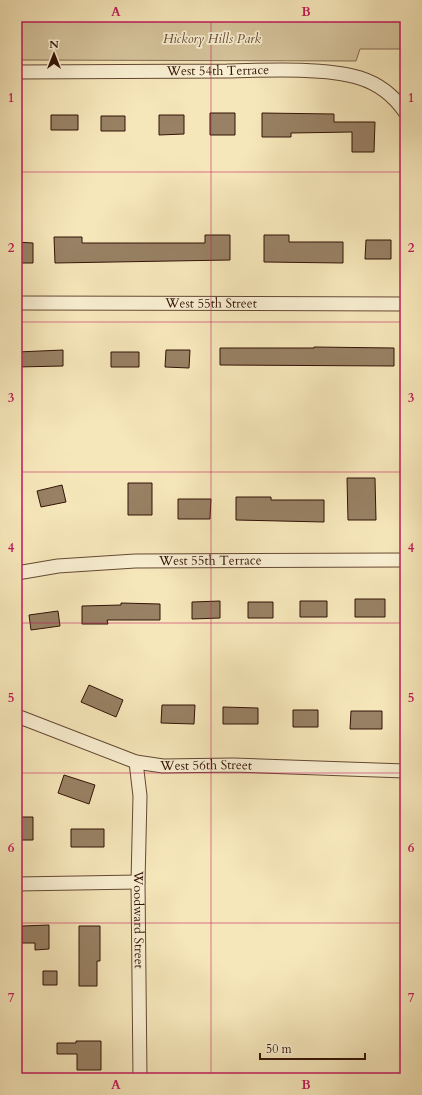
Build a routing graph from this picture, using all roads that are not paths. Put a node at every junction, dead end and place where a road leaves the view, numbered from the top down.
1 (17, 72) edge
2 (405, 112) edge
3 (17, 303) edge
4 (405, 304) edge
5 (405, 560) edge
6 (17, 573) edge
7 (17, 716) edge
8 (136, 762) junction
9 (405, 771) edge
10 (138, 882) junction
11 (17, 884) edge
12 (140, 1078) edge

1 - 2 street, West 54th Terrace
3 - 4 street, West 55th Street
5 - 6 street, West 55th Terrace
7 - 8 street, West 56th Street
8 - 9 street, West 56th Street
8 - 10 street, Woodward Street
10 - 11 street
10 - 12 street, Woodward Street

